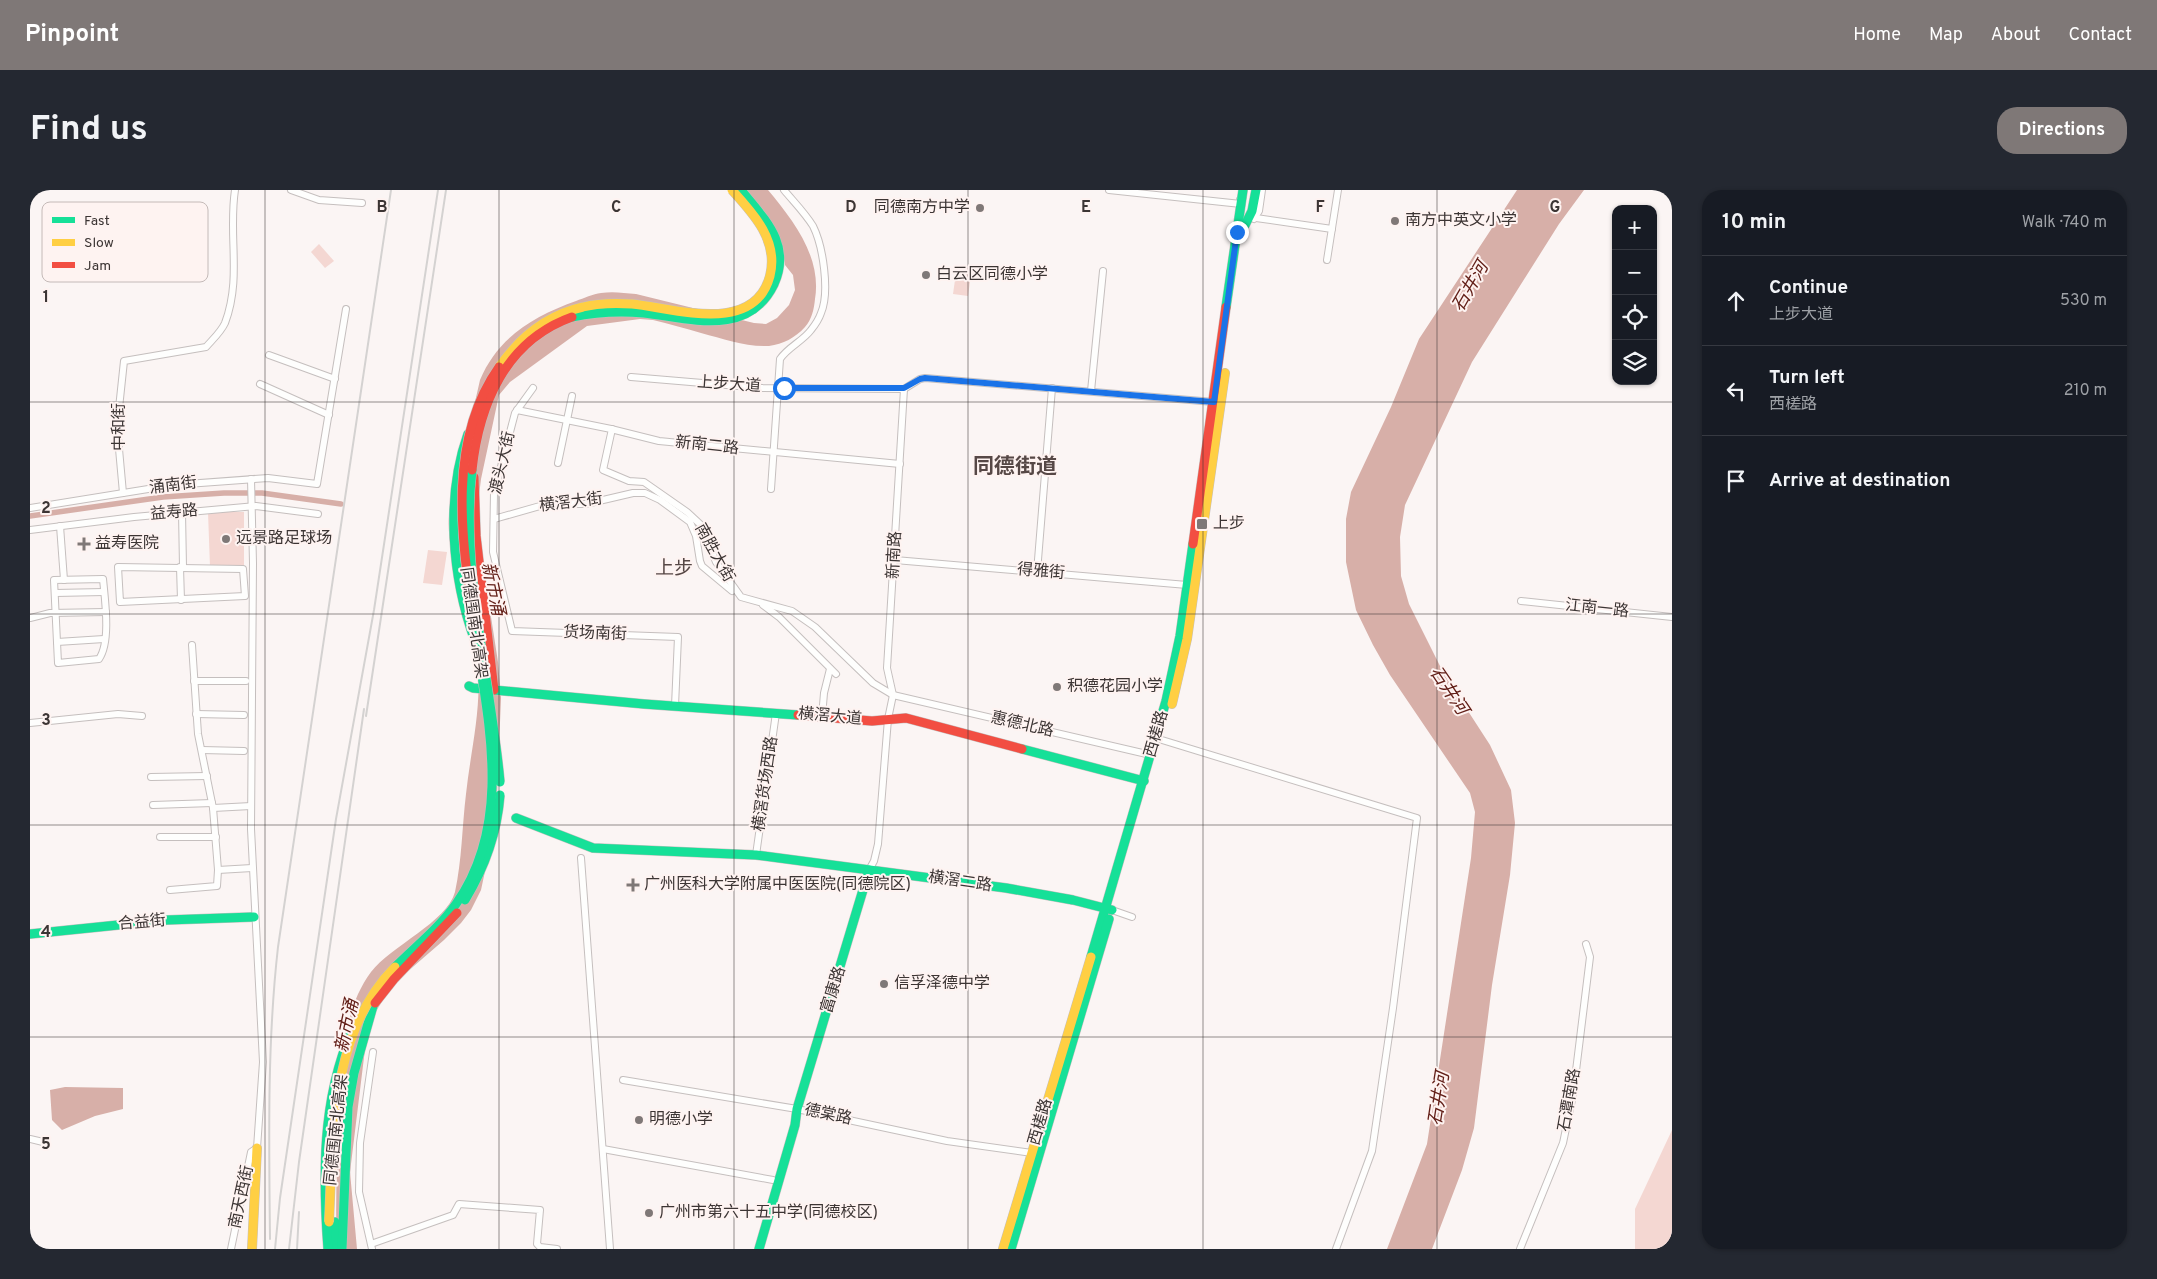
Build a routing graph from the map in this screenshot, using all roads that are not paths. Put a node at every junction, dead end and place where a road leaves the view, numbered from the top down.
1 (235, 190) edge
2 (291, 190) edge
3 (732, 190) edge
4 (741, 190) edge
5 (784, 190) edge
6 (1109, 190) edge
7 (1241, 190) edge
8 (1249, 190) edge
9 (1256, 190) edge
10 (1262, 190) edge
11 (1338, 190) edge
12 (362, 203) dead end
13 (1241, 204) junction
14 (1256, 218) junction
15 (1245, 225) junction
16 (1332, 229) junction
17 (1327, 260) dead end
18 (1103, 271) dead end
19 (346, 309) dead end
20 (269, 355) dead end
21 (630, 377) dead end
22 (335, 379) junction
23 (260, 384) dead end
24 (533, 388) dead end
25 (778, 388) junction
26 (904, 388) junction
27 (1052, 388) junction
28 (1091, 391) junction
29 (572, 396) dead end
30 (1214, 402) junction
31 (518, 410) junction
32 (329, 415) junction
33 (475, 420) junction
34 (567, 420) junction
35 (612, 429) junction
36 (476, 439) junction
37 (773, 453) junction
38 (558, 463) dead end
39 (900, 464) junction
40 (251, 479) junction
41 (771, 489) dead end
42 (123, 493) junction
43 (251, 507) junction
44 (30, 508) edge
45 (182, 512) junction
46 (318, 514) dead end
47 (494, 519) junction
48 (60, 526) junction
49 (30, 530) edge
50 (895, 560) junction
51 (181, 567) junction
52 (1037, 572) junction
53 (64, 580) junction
54 (1187, 585) junction
55 (104, 592) junction
56 (55, 593) junction
57 (741, 597) junction
58 (181, 600) junction
59 (1521, 601) dead end
60 (106, 612) junction
61 (56, 613) junction
62 (1672, 617) edge
63 (30, 618) edge
64 (512, 631) joint
65 (104, 639) junction
66 (57, 642) junction
67 (192, 645) dead end
68 (830, 669) junction
69 (836, 674) dead end
70 (194, 681) junction
71 (246, 681) dead end
72 (471, 687) dead end
73 (493, 690) junction
74 (893, 694) junction
75 (675, 706) junction
76 (776, 713) junction
77 (196, 714) junction
78 (244, 715) dead end
79 (142, 716) dead end
80 (822, 717) junction
81 (888, 719) junction
82 (30, 723) edge
83 (1162, 740) junction
84 (202, 750) junction
85 (244, 751) dead end
86 (1151, 755) junction
87 (207, 776) junction
88 (151, 777) dead end
89 (1144, 781) junction
90 (153, 805) dead end
91 (213, 805) junction
92 (251, 806) junction
93 (516, 818) dead end
94 (160, 836) dead end
95 (216, 837) junction
96 (756, 855) junction
97 (581, 858) dead end
98 (252, 868) junction
99 (218, 870) junction
100 (869, 870) junction
101 (170, 890) dead end
102 (1108, 908) junction
103 (1132, 916) dead end
104 (254, 917) junction
105 (30, 934) edge
106 (1586, 944) dead end
107 (376, 989) junction
108 (373, 1006) junction
109 (373, 1052) dead end
110 (624, 1080) dead end
111 (797, 1109) junction
112 (30, 1139) edge
113 (43, 1142) dead end
114 (257, 1148) junction
115 (603, 1148) junction
116 (1032, 1154) junction
117 (772, 1180) junction
118 (332, 1222) junction
119 (372, 1247) edge
120 (231, 1249) edge
121 (252, 1249) edge
122 (329, 1249) edge
123 (335, 1249) edge
124 (342, 1249) edge
125 (557, 1249) edge
126 (610, 1249) edge
127 (753, 1249) edge
128 (759, 1249) edge
129 (1003, 1249) edge
130 (1012, 1249) edge
131 (1336, 1249) edge
132 (1520, 1249) edge

1 - 42 street, 中和街
2 - 12 street
3 - 33 main road, 同德围南北高架, bridge
4 - 36 main road, 同德围南北高架, bridge
5 - 25 street
6 - 13 street
7 - 13 main road, 西槎路
8 - 15 main road, 西槎路
9 - 15 main road, 西槎路
10 - 14 street
11 - 16 street
13 - 30 main road, 西槎路
14 - 15 street
14 - 16 street
15 - 83 main road, 西槎路
16 - 17 street
18 - 28 street
19 - 22 street
20 - 22 street
21 - 25 street, 上步大道
22 - 32 street
23 - 32 street
24 - 31 street, 渡头大街
25 - 26 street, 上步大道
25 - 37 street
26 - 27 street, 上步大道
26 - 39 street, 新南路
27 - 28 street, 上步大道
27 - 52 street
28 - 30 street, 上步大道
29 - 34 street
30 - 54 main road, 西槎路
31 - 34 street, 新南二路
31 - 47 street, 渡头大街
32 - 40 street, 涌南街
33 - 73 main road, bridge
33 - 107 main road, 同德围南北高架, bridge
34 - 35 street, 新南二路
34 - 38 street
35 - 37 street, 新南二路
35 - 57 street, 南胜大街
36 - 73 main road, bridge
36 - 108 main road, 同德围南北高架, bridge
37 - 39 street, 新南二路
37 - 41 street
39 - 50 street, 新南路
40 - 42 street, 涌南街
40 - 43 street
42 - 44 street, 涌南街
43 - 45 street, 益寿路
43 - 46 street, 益寿路
43 - 92 street
45 - 48 street, 益寿路
45 - 51 street
47 - 57 street, 横滘大街
47 - 64 street, 渡头大街
48 - 49 street, 益寿路
48 - 53 street
50 - 52 street, 得雅街
50 - 74 street, 新南路
51 - 58 street
51 - 58 street
51 - 58 street
52 - 54 street, 得雅街
53 - 55 street
53 - 56 street
54 - 86 main road, 西槎路
55 - 56 street
55 - 60 street
56 - 61 street
57 - 68 street, 横滘大街
57 - 74 street, 南胜大街
59 - 62 street, 江南一路
60 - 61 street
60 - 65 street
61 - 63 street
61 - 66 street
64 - 75 street, 货场南街
65 - 66 street
65 - 66 street
67 - 70 street
68 - 69 street, 横滘大街
68 - 80 street
70 - 71 street
70 - 77 street
72 - 73 main road, 横滘大道, bridge
73 - 75 main road, 横滘大道
74 - 81 street, 新南路
74 - 86 street, 惠德北路
75 - 76 main road, 横滘大道
76 - 80 main road, 横滘大道
76 - 96 street, 横滘货场西路
77 - 78 street
77 - 84 street
79 - 82 street
80 - 81 main road, 横滘大道
81 - 89 main road, 横滘大道
81 - 100 street, 新南路
83 - 102 main road, 西槎路
83 - 131 street
84 - 85 street
84 - 87 street
86 - 89 main road, 西槎路
87 - 88 street
87 - 91 street
89 - 102 main road, 西槎路
90 - 91 street
91 - 92 street
91 - 95 street
92 - 98 street
93 - 96 main road, 横滘二路
94 - 95 street
95 - 99 street
96 - 100 main road, 横滘二路
97 - 115 street
98 - 99 street
98 - 104 street
99 - 101 street
100 - 102 main road, 横滘二路
100 - 111 main road, 富康路
102 - 103 street, 横滘二路
102 - 116 main road, 西槎路
102 - 130 main road, 西槎路
104 - 105 main road, 合益街
104 - 114 street
106 - 132 street, 石潭南路
107 - 118 main road, 同德围南北高架, bridge
107 - 122 main road, bridge
108 - 118 main road, 同德围南北高架
108 - 124 main road
109 - 119 street
110 - 111 street, 德棠路
111 - 116 street, 德棠路
111 - 117 main road, 富康路
111 - 128 main road, 富康路
112 - 113 street
114 - 120 street, 南天西街
114 - 121 main road
115 - 117 street
115 - 126 street
116 - 129 main road, 西槎路
117 - 127 main road, 富康路
118 - 122 main road, 同德围南北高架
118 - 123 main road, 同德围南北高架
119 - 125 street

